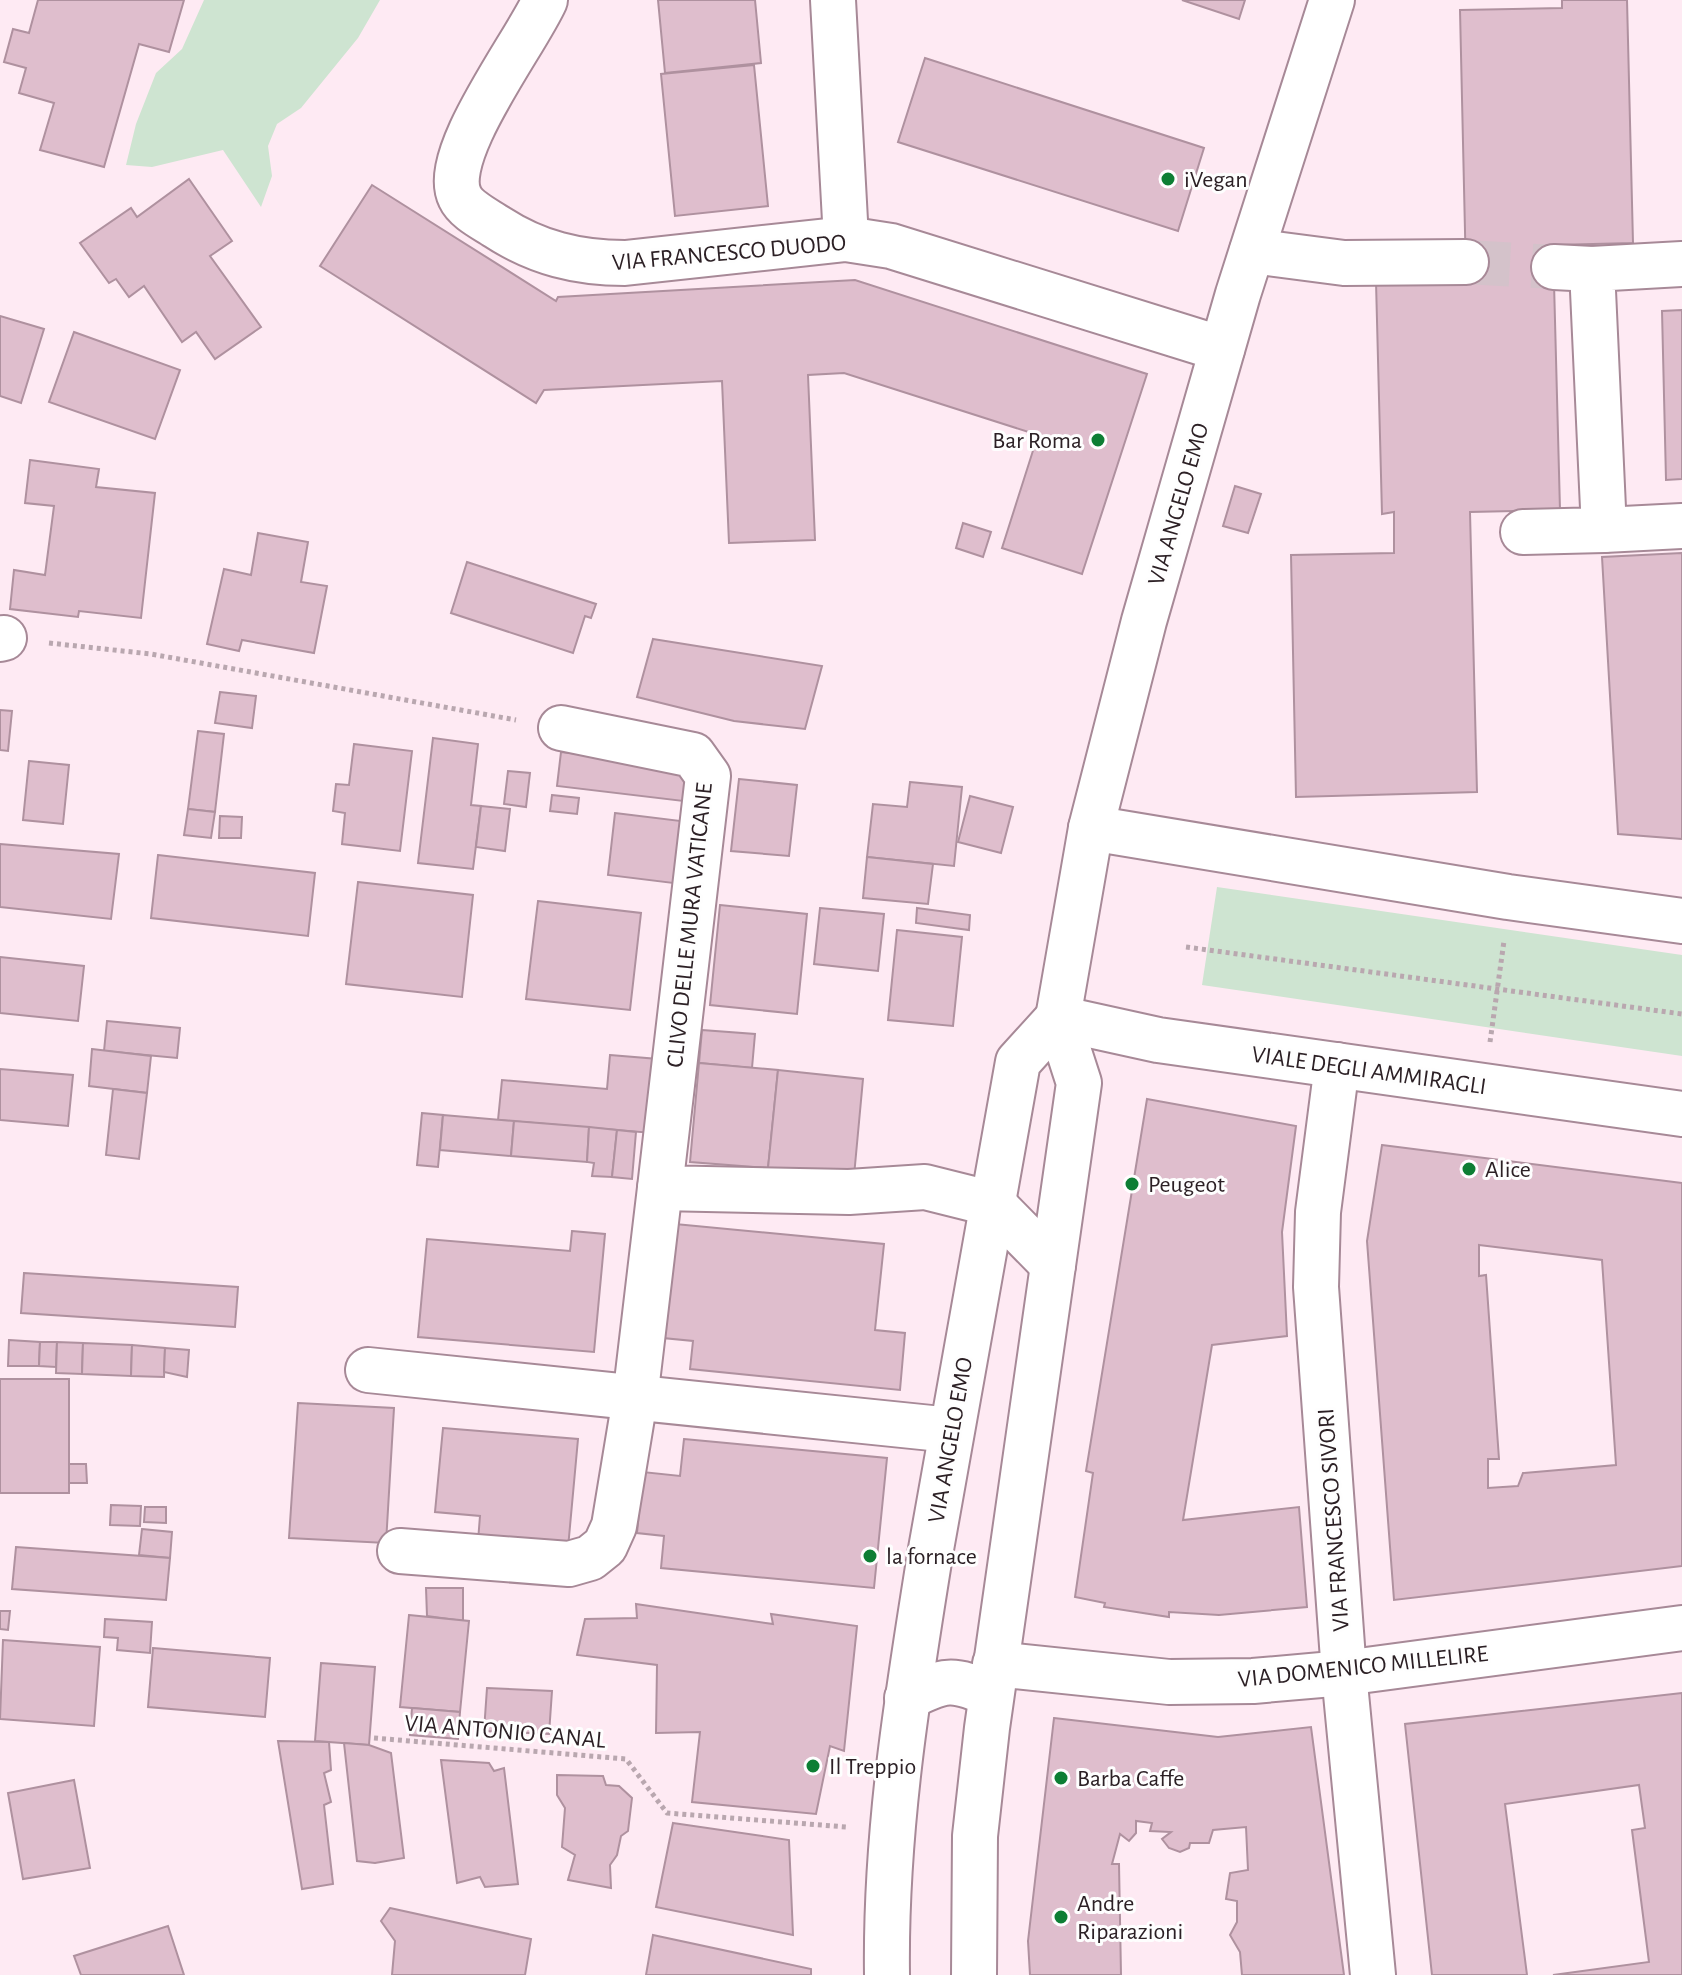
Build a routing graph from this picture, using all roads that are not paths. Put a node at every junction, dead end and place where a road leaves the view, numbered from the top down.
1 (545, 0) edge
2 (833, 0) edge
3 (1332, 0) edge
4 (846, 239) junction
5 (1252, 251) junction
6 (1466, 262) tunnel mouth
7 (1682, 264) edge
8 (1222, 349) junction
9 (1682, 526) edge
10 (1604, 530) junction
11 (1523, 532) dead end
12 (561, 728) road end
13 (1091, 828) junction
14 (1682, 921) edge
15 (1058, 1018) junction
16 (1337, 1065) junction
17 (1682, 1114) edge
18 (660, 1188) junction
19 (993, 1204) junction
20 (1053, 1265) junction
21 (368, 1370) dead end
22 (635, 1399) junction
23 (951, 1430) junction
24 (400, 1551) dead end
25 (1682, 1628) edge
26 (1344, 1673) junction
27 (993, 1680) junction
28 (907, 1698) junction
29 (887, 1975) edge
30 (974, 1975) edge
31 (1373, 1975) edge

1 - 4 main road, VIA FRANCESCO DUODO
2 - 4 main road
3 - 5 main road, VIA ANGELO EMO
4 - 8 main road, VIA FRANCESCO DUODO
5 - 6 main road
5 - 8 main road, VIA ANGELO EMO
7 - 10 main road
8 - 13 main road, VIA ANGELO EMO
9 - 10 main road
10 - 11 main road
12 - 18 main road, CLIVO DELLE MURA VATICANE
13 - 14 main road
13 - 15 main road, VIA ANGELO EMO
15 - 16 main road, VIALE DEGLI AMMIRAGLI
15 - 19 main road, VIA ANGELO EMO
15 - 20 main road, VIA ANGELO EMO
16 - 17 main road, VIALE DEGLI AMMIRAGLI
16 - 26 main road, VIA FRANCESCO SIVORI
18 - 19 main road
18 - 22 main road, CLIVO DELLE MURA VATICANE
19 - 20 main road
19 - 23 main road, VIA ANGELO EMO
20 - 27 main road, VIA ANGELO EMO
21 - 22 main road
22 - 23 main road
22 - 24 main road, CLIVO DELLE MURA VATICANE
23 - 28 main road, VIA ANGELO EMO
25 - 26 main road, VIA DOMENICO MILLELIRE
26 - 27 main road, VIA DOMENICO MILLELIRE
26 - 31 main road, VIA FRANCESCO SIVORI
27 - 28 main road, VIA DOMENICO MILLELIRE
27 - 30 main road, VIA ANGELO EMO
28 - 29 main road, VIA ANGELO EMO

